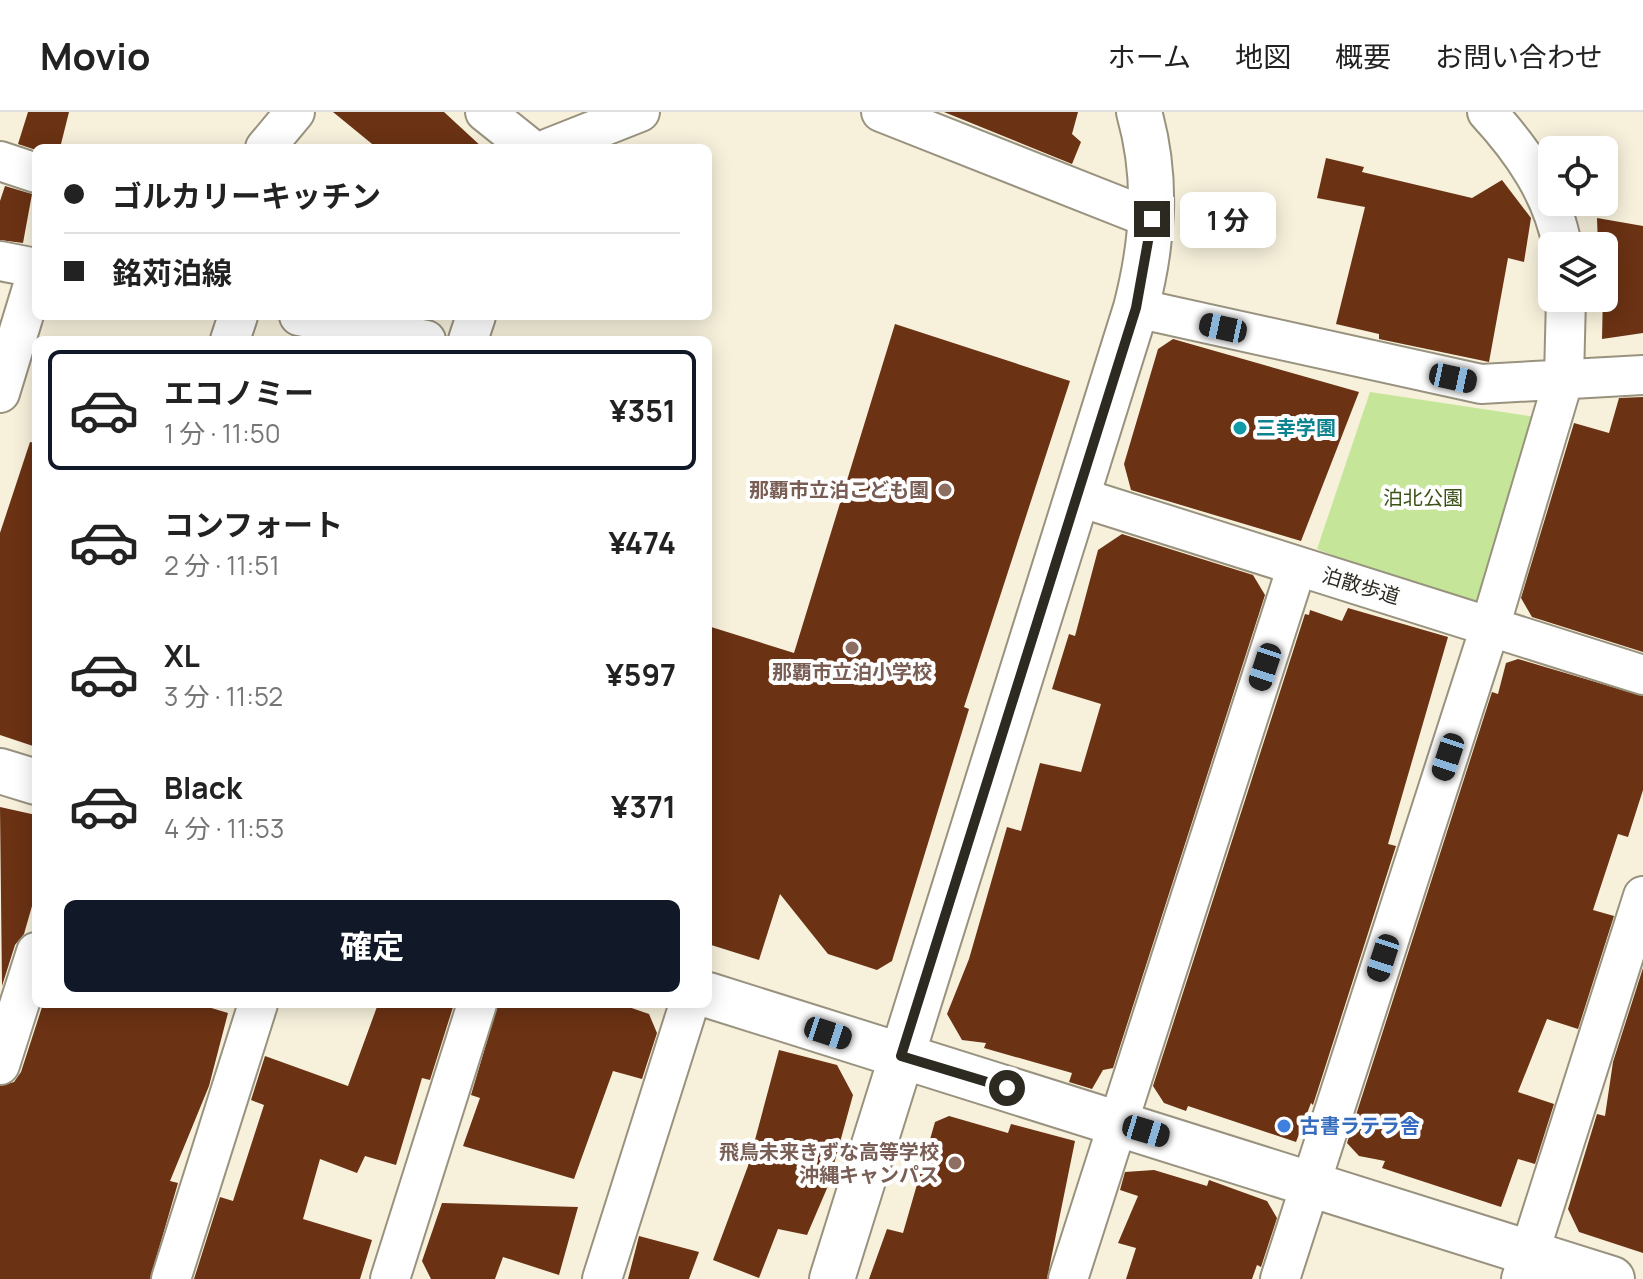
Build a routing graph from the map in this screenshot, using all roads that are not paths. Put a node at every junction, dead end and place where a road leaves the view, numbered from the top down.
1 (295, 112) edge
2 (485, 112) edge
3 (640, 112) edge
4 (881, 112) edge
5 (1139, 112) edge
6 (1487, 112) edge
7 (268, 144) edge
8 (525, 144) edge
9 (559, 144) edge
10 (0, 161) edge
11 (32, 172) edge
12 (1152, 219) junction
13 (1558, 232) edge
14 (0, 261) edge
15 (32, 267) edge
16 (32, 288) edge
17 (1136, 308) junction
18 (1566, 312) edge
19 (320, 320) edge
20 (405, 336) edge
21 (1643, 375) edge
22 (1564, 378) junction
23 (0, 393) edge
24 (1079, 497) junction
25 (1297, 566) junction
26 (1490, 627) junction
27 (1643, 675) edge
28 (0, 771) edge
29 (32, 781) edge
30 (1643, 896) edge
31 (32, 965) edge
32 (712, 996) edge
33 (257, 1008) edge
34 (476, 1008) edge
35 (688, 1008) edge
36 (901, 1056) junction
37 (0, 1065) edge
38 (1118, 1122) junction
39 (1311, 1182) junction
40 (1525, 1266) edge
41 (171, 1279) edge
42 (390, 1279) edge
43 (602, 1279) edge
44 (832, 1279) edge
45 (1068, 1279) edge
46 (1280, 1279) edge
47 (1612, 1279) edge

1 - 7 street
2 - 8 street
3 - 9 street
4 - 12 street
5 - 12 street
6 - 13 street
10 - 11 street
12 - 17 street
14 - 15 street
16 - 23 street
17 - 22 street
17 - 24 street
18 - 22 street
19 - 20 street
21 - 22 street
22 - 26 street
24 - 25 street, 泊散歩道
24 - 36 street
25 - 26 street, 泊散歩道
25 - 38 street
26 - 27 street, 泊散歩道
26 - 39 street
28 - 29 street
30 - 40 street
31 - 37 street
32 - 36 street
33 - 41 street
34 - 42 street
35 - 43 street
36 - 38 street
36 - 44 street
38 - 39 street
38 - 45 street
39 - 40 street
39 - 46 street
40 - 47 street

